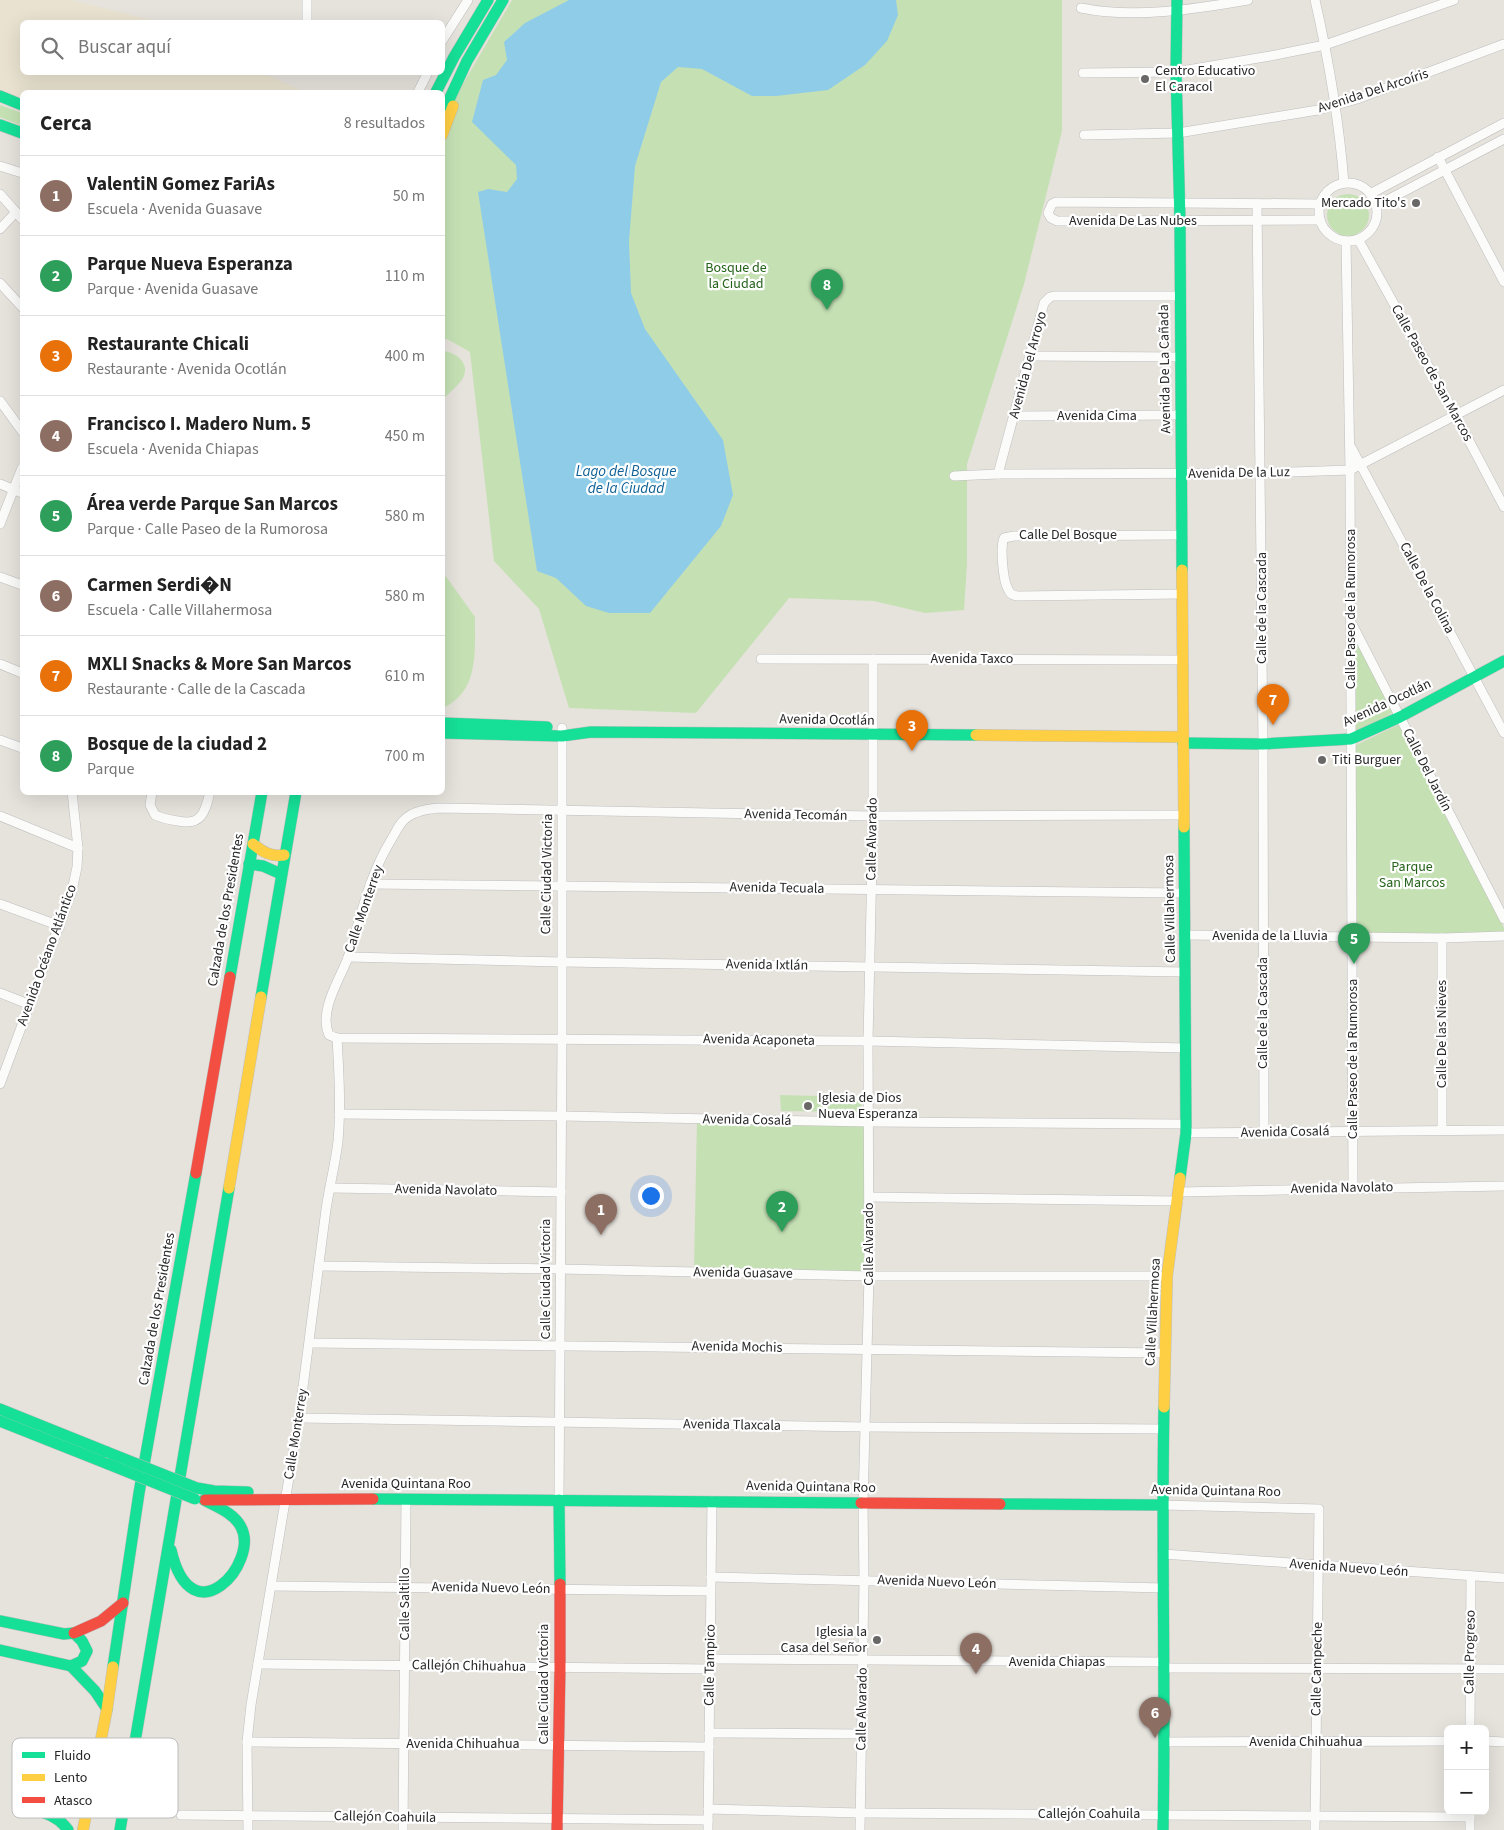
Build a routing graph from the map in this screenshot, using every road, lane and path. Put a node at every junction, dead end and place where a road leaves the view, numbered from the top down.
1 (307, 0) edge
2 (468, 0) edge
3 (488, 0) edge
4 (503, 0) edge
5 (1248, 0) edge
6 (1315, 0) edge
7 (1454, 0) edge
8 (1177, 5) edge
9 (1081, 8) dead end
10 (307, 20) edge
11 (445, 36) edge
12 (1504, 44) edge
13 (1325, 45) junction
14 (465, 65) junction
15 (1176, 72) junction
16 (1083, 73) dead end
17 (445, 74) edge
18 (426, 75) edge
19 (445, 75) edge
20 (419, 90) edge
21 (437, 90) edge
22 (0, 96) edge
23 (20, 103) edge
24 (1336, 106) junction
25 (445, 108) edge
26 (1504, 123) edge
27 (0, 125) edge
28 (445, 126) edge
29 (20, 133) edge
30 (1178, 133) junction
31 (1084, 135) dead end
32 (1504, 139) edge
33 (1438, 157) junction
34 (0, 166) edge
35 (1445, 170) junction
36 (20, 172) edge
37 (1344, 184) junction
38 (0, 194) edge
39 (1370, 194) junction
40 (1179, 203) junction
41 (1257, 204) junction
42 (1320, 204) junction
43 (1376, 206) junction
44 (19, 215) edge
45 (1320, 220) junction
46 (1180, 221) junction
47 (1258, 221) junction
48 (0, 229) edge
49 (1358, 239) junction
50 (1346, 241) junction
51 (1504, 282) edge
52 (0, 283) edge
53 (1180, 296) junction
54 (20, 304) edge
55 (1030, 356) junction
56 (1180, 358) junction
57 (1504, 390) edge
58 (0, 401) edge
59 (1014, 416) junction
60 (1180, 416) junction
61 (1456, 416) junction
62 (20, 428) edge
63 (1350, 444) junction
64 (1361, 464) junction
65 (1350, 470) junction
66 (1182, 473) junction
67 (1260, 473) junction
68 (998, 474) junction
69 (954, 476) dead end
70 (0, 484) edge
71 (18, 491) edge
72 (1504, 507) edge
73 (0, 524) edge
74 (1181, 535) junction
75 (0, 577) edge
76 (20, 584) edge
77 (1182, 594) junction
78 (1350, 620) junction
79 (761, 658) dead end
80 (873, 658) junction
81 (1182, 660) junction
82 (1504, 661) edge
83 (0, 664) edge
84 (20, 672) edge
85 (1474, 677) junction
86 (1400, 717) junction
87 (445, 723) edge
88 (562, 732) junction
89 (445, 733) edge
90 (1504, 733) edge
91 (872, 735) junction
92 (0, 740) edge
93 (1183, 740) junction
94 (1351, 740) junction
95 (1263, 744) junction
96 (20, 747) edge
97 (72, 795) edge
98 (152, 795) edge
99 (209, 795) edge
100 (261, 795) edge
101 (295, 795) edge
102 (439, 808) joint
103 (563, 812) junction
104 (1184, 815) junction
105 (0, 816) edge
106 (873, 816) junction
107 (253, 844) junction
108 (78, 848) junction
109 (284, 855) junction
110 (249, 864) junction
111 (281, 874) junction
112 (370, 884) junction
113 (562, 886) junction
114 (871, 890) junction
115 (1184, 893) junction
116 (0, 904) edge
117 (1504, 919) edge
118 (60, 926) junction
119 (1185, 935) junction
120 (1504, 936) edge
121 (1262, 937) junction
122 (1353, 937) junction
123 (1442, 938) junction
124 (348, 957) junction
125 (562, 962) junction
126 (870, 966) junction
127 (1185, 972) junction
128 (0, 993) edge
129 (28, 1004) junction
130 (334, 1037) junction
131 (562, 1038) junction
132 (868, 1041) junction
133 (1186, 1048) junction
134 (0, 1084) edge
135 (339, 1114) junction
136 (562, 1116) junction
137 (868, 1122) junction
138 (1186, 1128) junction
139 (1442, 1130) junction
140 (1504, 1130) edge
141 (1352, 1131) junction
142 (1264, 1132) junction
143 (1504, 1186) edge
144 (331, 1188) junction
145 (1353, 1188) junction
146 (561, 1192) junction
147 (1178, 1196) junction
148 (869, 1197) junction
149 (319, 1266) junction
150 (560, 1269) junction
151 (869, 1276) junction
152 (1167, 1276) junction
153 (310, 1343) junction
154 (560, 1345) junction
155 (866, 1349) junction
156 (1165, 1353) junction
157 (0, 1409) edge
158 (299, 1418) junction
159 (0, 1421) edge
160 (560, 1423) junction
161 (865, 1427) junction
162 (1164, 1429) junction
163 (199, 1496) junction
164 (286, 1497) junction
165 (406, 1499) junction
166 (559, 1500) junction
167 (712, 1500) junction
168 (863, 1503) junction
169 (1162, 1504) junction
170 (1319, 1508) joint
171 (170, 1539) junction
172 (1163, 1554) junction
173 (1318, 1565) junction
174 (1471, 1576) junction
175 (710, 1577) junction
176 (1504, 1578) edge
177 (864, 1580) junction
178 (272, 1586) junction
179 (405, 1587) junction
180 (1164, 1588) junction
181 (558, 1589) junction
182 (710, 1591) junction
183 (123, 1603) junction
184 (0, 1621) edge
185 (74, 1633) junction
186 (0, 1650) edge
187 (710, 1659) junction
188 (862, 1659) junction
189 (258, 1664) junction
190 (1164, 1665) junction
191 (71, 1666) junction
192 (404, 1666) junction
193 (560, 1668) junction
194 (1316, 1668) junction
195 (710, 1669) junction
196 (1470, 1669) junction
197 (1504, 1669) edge
198 (107, 1709) junction
199 (1470, 1725) edge
200 (709, 1733) junction
201 (862, 1734) junction
202 (101, 1738) edge
203 (136, 1738) edge
204 (1444, 1741) edge
205 (1489, 1741) edge
206 (247, 1742) junction
207 (1165, 1742) junction
208 (1316, 1742) junction
209 (1504, 1742) edge
210 (404, 1744) junction
211 (559, 1745) junction
212 (709, 1747) junction
213 (708, 1810) junction
214 (860, 1813) junction
215 (1444, 1814) edge
216 (182, 1815) dead end
217 (1164, 1815) junction
218 (1470, 1815) edge
219 (248, 1816) junction
220 (1315, 1816) junction
221 (403, 1817) junction
222 (56, 1818) edge
223 (557, 1824) edge
224 (708, 1825) edge
225 (68, 1830) edge
226 (248, 1830) edge
227 (403, 1830) edge
228 (860, 1830) edge
229 (1164, 1830) edge
230 (1315, 1830) edge
231 (1470, 1830) edge

1 - 10 street
2 - 11 street
3 - 17 main road
4 - 14 main road
5 - 8 street
6 - 13 street
7 - 13 street
8 - 9 street
8 - 15 main road, Avenida De La Cañada
12 - 24 street, Avenida Del Arcoíris
13 - 15 street
13 - 24 street
14 - 25 main road
14 - 28 main road
15 - 16 street
15 - 30 main road, Avenida De La Cañada
18 - 20 street
19 - 21 main road
22 - 23 main road
24 - 30 street, Avenida Del Arcoíris
24 - 37 street
26 - 33 street
27 - 29 main road
30 - 31 street, Avenida Del Arcoíris
30 - 40 main road, Avenida De La Cañada
32 - 35 street
33 - 35 street
33 - 39 street
34 - 36 street
35 - 43 street
35 - 51 street
37 - 39 street
37 - 42 street
38 - 44 street
39 - 43 street
40 - 41 street, Avenida De Las Nubes
40 - 46 main road, Avenida De La Cañada
40 - 46 street, Avenida De Las Nubes
41 - 42 street, Avenida De Las Nubes
41 - 47 street, Calle de la Cascada
42 - 45 street
43 - 49 street
44 - 48 street
45 - 47 street, Avenida De Las Nubes
45 - 50 street
46 - 47 street, Avenida De Las Nubes
46 - 53 main road, Avenida De La Cañada
47 - 67 street, Calle de la Cascada
49 - 50 street
49 - 61 street, Calle Paseo de San Marcos
50 - 63 street, Calle Paseo de la Rumorosa
52 - 54 street
53 - 55 street, Avenida Del Arroyo
53 - 56 main road, Avenida De La Cañada
55 - 56 street
55 - 59 street, Avenida Del Arroyo
56 - 60 main road, Avenida De La Cañada
57 - 61 street, Avenida De la Luz
58 - 62 street
59 - 60 street, Avenida Cima
59 - 68 street, Avenida Del Arroyo
60 - 66 main road, Avenida De La Cañada
61 - 64 street, Avenida De la Luz
61 - 72 street, Calle Paseo de San Marcos
63 - 64 street, Calle De la Colina
63 - 65 street, Calle Paseo de la Rumorosa
64 - 65 street, Avenida De la Luz
64 - 85 street, Calle De la Colina
65 - 67 street, Avenida De la Luz
65 - 78 street, Calle Paseo de la Rumorosa
66 - 67 street, Avenida De la Luz
66 - 68 street, Avenida De la Luz
66 - 74 main road, Avenida De La Cañada
67 - 95 street, Calle de la Cascada
68 - 69 street, Avenida De la Luz
70 - 71 street
71 - 73 street
74 - 77 main road, Avenida De La Cañada
74 - 77 street, Calle Del Bosque
75 - 76 street
77 - 81 main road, Avenida De La Cañada
78 - 86 street, Calle Del Jardín
78 - 94 street, Calle Paseo de la Rumorosa
79 - 80 street, Avenida Taxco
80 - 81 street, Avenida Taxco
80 - 91 street, Calle Alvarado
81 - 93 main road, Avenida De La Cañada
82 - 85 main road, Avenida Ocotlán
83 - 84 street
85 - 86 main road, Avenida Ocotlán
85 - 90 street, Calle De la Colina
86 - 94 main road, Avenida Ocotlán
86 - 117 street, Calle Del Jardín
87 - 88 main road, Avenida Ocotlán
88 - 89 main road, Avenida Ocotlán
88 - 91 main road, Avenida Ocotlán
88 - 103 street, Calle Ciudad Victoria
91 - 93 main road, Avenida Ocotlán
91 - 106 street, Calle Alvarado
92 - 96 street
93 - 95 main road, Avenida Ocotlán
93 - 104 main road, Calle Villahermosa
94 - 95 main road, Avenida Ocotlán
94 - 122 street, Calle Paseo de la Rumorosa
95 - 121 street, Calle de la Cascada
97 - 108 street, Avenida Océano Atlántico
98 - 99 street
100 - 107 main road, Calzada de los Presidentes
101 - 109 main road
102 - 103 street, Avenida Tecomán
102 - 112 street, Calle Monterrey
103 - 106 street, Avenida Tecomán
103 - 113 street, Calle Ciudad Victoria
104 - 106 street, Avenida Tecomán
104 - 115 main road, Calle Villahermosa
105 - 108 street
106 - 114 street, Calle Alvarado
107 - 109 main road
107 - 110 main road, Calzada de los Presidentes
108 - 118 street, Avenida Océano Atlántico
109 - 111 main road
110 - 111 main road
110 - 183 main road, Calzada de los Presidentes
111 - 171 main road
112 - 113 street, Avenida Tecuala
112 - 124 street, Calle Monterrey
113 - 114 street, Avenida Tecuala
113 - 125 street, Calle Ciudad Victoria
114 - 115 street, Avenida Tecuala
114 - 126 street, Calle Alvarado
115 - 119 main road, Calle Villahermosa
116 - 118 street
118 - 129 street, Avenida Océano Atlántico
119 - 121 street, Avenida de la Lluvia
119 - 127 main road, Calle Villahermosa
120 - 123 street, Avenida de la Lluvia
121 - 122 street, Avenida de la Lluvia
121 - 142 street, Calle de la Cascada
122 - 123 street, Avenida de la Lluvia
122 - 141 street, Calle Paseo de la Rumorosa
123 - 139 street, Calle De las Nieves
124 - 125 street, Avenida Ixtlán
124 - 130 street, Calle Monterrey
125 - 126 street, Avenida Ixtlán
125 - 131 street, Calle Ciudad Victoria
126 - 127 street, Avenida Ixtlán
126 - 132 street, Calle Alvarado
127 - 133 main road, Calle Villahermosa
128 - 129 street
129 - 134 street, Avenida Océano Atlántico
130 - 131 street, Avenida Acaponeta
130 - 135 street, Calle Monterrey
131 - 132 street, Avenida Acaponeta
131 - 136 street, Calle Ciudad Victoria
132 - 133 street, Avenida Acaponeta
132 - 137 street, Calle Alvarado
133 - 138 main road, Calle Villahermosa
135 - 136 street, Avenida Cosalá
135 - 144 street, Calle Monterrey
136 - 137 street, Avenida Cosalá
136 - 146 street, Calle Ciudad Victoria
137 - 138 street, Avenida Cosalá
137 - 148 street, Calle Alvarado
138 - 142 street, Avenida Cosalá
138 - 147 main road, Calle Villahermosa
139 - 140 street, Avenida Cosalá
139 - 141 street, Avenida Cosalá
141 - 142 street, Avenida Cosalá
141 - 145 street, Calle Paseo de la Rumorosa
143 - 145 street, Avenida Navolato
144 - 146 street, Avenida Navolato
144 - 149 street, Calle Monterrey
145 - 147 street, Avenida Navolato
146 - 150 street, Calle Ciudad Victoria
147 - 148 street, Avenida Navolato
147 - 152 main road, Calle Villahermosa
148 - 151 street, Calle Alvarado
149 - 150 street, Avenida Guasave
149 - 153 street, Calle Monterrey
150 - 151 street, Avenida Guasave
150 - 154 street, Calle Ciudad Victoria
151 - 152 street, Avenida Guasave
151 - 155 street, Calle Alvarado
152 - 156 main road, Calle Villahermosa
153 - 154 street, Avenida Mochis
153 - 158 street, Calle Monterrey
154 - 155 street, Avenida Mochis
154 - 160 street, Calle Ciudad Victoria
155 - 156 street, Avenida Mochis
155 - 161 street, Calle Alvarado
156 - 162 main road, Calle Villahermosa
157 - 163 main road, bridge
158 - 160 street, Avenida Tlaxcala
158 - 164 street, Calle Monterrey
159 - 163 main road, bridge
160 - 161 street, Avenida Tlaxcala
160 - 166 street, Calle Ciudad Victoria
161 - 162 street, Avenida Tlaxcala
161 - 168 street, Calle Alvarado
162 - 169 main road, Calle Villahermosa
163 - 164 main road, Avenida Quintana Roo
163 - 171 main road
164 - 165 main road, Avenida Quintana Roo
164 - 178 street, Calle Monterrey
165 - 166 main road, Avenida Quintana Roo
165 - 179 street, Calle Saltillo
166 - 167 main road, Avenida Quintana Roo
166 - 181 main road, Calle Ciudad Victoria
167 - 168 main road, Avenida Quintana Roo
167 - 175 street, Calle Tampico
168 - 169 main road, Avenida Quintana Roo
168 - 177 street, Calle Alvarado
169 - 170 street, Avenida Quintana Roo
169 - 172 main road, Calle Villahermosa
170 - 173 street, Calle Campeche
171 - 203 main road
172 - 173 street, Avenida Nuevo León
172 - 180 main road, Calle Villahermosa
173 - 174 street, Avenida Nuevo León
173 - 194 street, Calle Campeche
174 - 176 street, Avenida Nuevo León
174 - 196 street, Calle Progreso
175 - 177 street, Avenida Nuevo León
175 - 182 street, Calle Tampico
177 - 180 street, Avenida Nuevo León
177 - 188 street, Calle Alvarado
178 - 179 street, Avenida Nuevo León
178 - 189 street, Calle Monterrey
179 - 181 street, Avenida Nuevo León
179 - 192 street, Calle Saltillo
180 - 190 main road, Calle Villahermosa
181 - 182 street, Avenida Nuevo León
181 - 193 main road, Calle Ciudad Victoria
182 - 187 street, Calle Tampico
183 - 185 main road
183 - 198 main road, Calzada de los Presidentes
184 - 185 main road
185 - 191 main road
186 - 191 main road
187 - 188 street, Avenida Chiapas
187 - 195 street, Calle Tampico
188 - 190 street, Avenida Chiapas
188 - 201 street, Calle Alvarado
189 - 192 street, Callejón Chihuahua
189 - 206 street, Calle Monterrey
190 - 194 street, Avenida Chiapas
190 - 207 main road, Calle Villahermosa
191 - 198 main road
192 - 193 street, Callejón Chihuahua
192 - 210 street, Calle Saltillo
193 - 195 street, Callejón Chihuahua
193 - 211 main road, Calle Ciudad Victoria
194 - 196 street, Avenida Chiapas
194 - 208 street, Calle Campeche
195 - 200 street, Calle Tampico
196 - 197 street, Avenida Chiapas
196 - 199 street, Calle Progreso
198 - 202 main road, Calzada de los Presidentes
200 - 201 street
200 - 212 street, Calle Tampico
201 - 214 street, Calle Alvarado
204 - 208 street, Avenida Chihuahua
205 - 209 street
206 - 210 street, Avenida Chihuahua
206 - 219 street, Calle Monterrey
207 - 208 street, Avenida Chihuahua
207 - 217 main road, Calle Villahermosa
208 - 220 street, Calle Campeche
210 - 211 street, Avenida Chihuahua
210 - 221 street, Calle Saltillo
211 - 212 street, Avenida Chihuahua
211 - 223 main road, Calle Ciudad Victoria
212 - 213 street, Calle Tampico
213 - 214 street, Callejón Coahuila
213 - 224 street, Calle Tampico
214 - 217 street, Callejón Coahuila
214 - 228 street, Calle Alvarado
215 - 220 street, Callejón Coahuila
216 - 219 street, Callejón Coahuila
217 - 220 street, Callejón Coahuila
217 - 229 main road, Calle Villahermosa
218 - 231 street
219 - 221 street, Callejón Coahuila
219 - 226 street, Calle Monterrey
220 - 230 street, Calle Campeche
221 - 223 street, Callejón Coahuila
221 - 227 street, Calle Saltillo
222 - 225 main road
223 - 224 street, Callejón Coahuila

